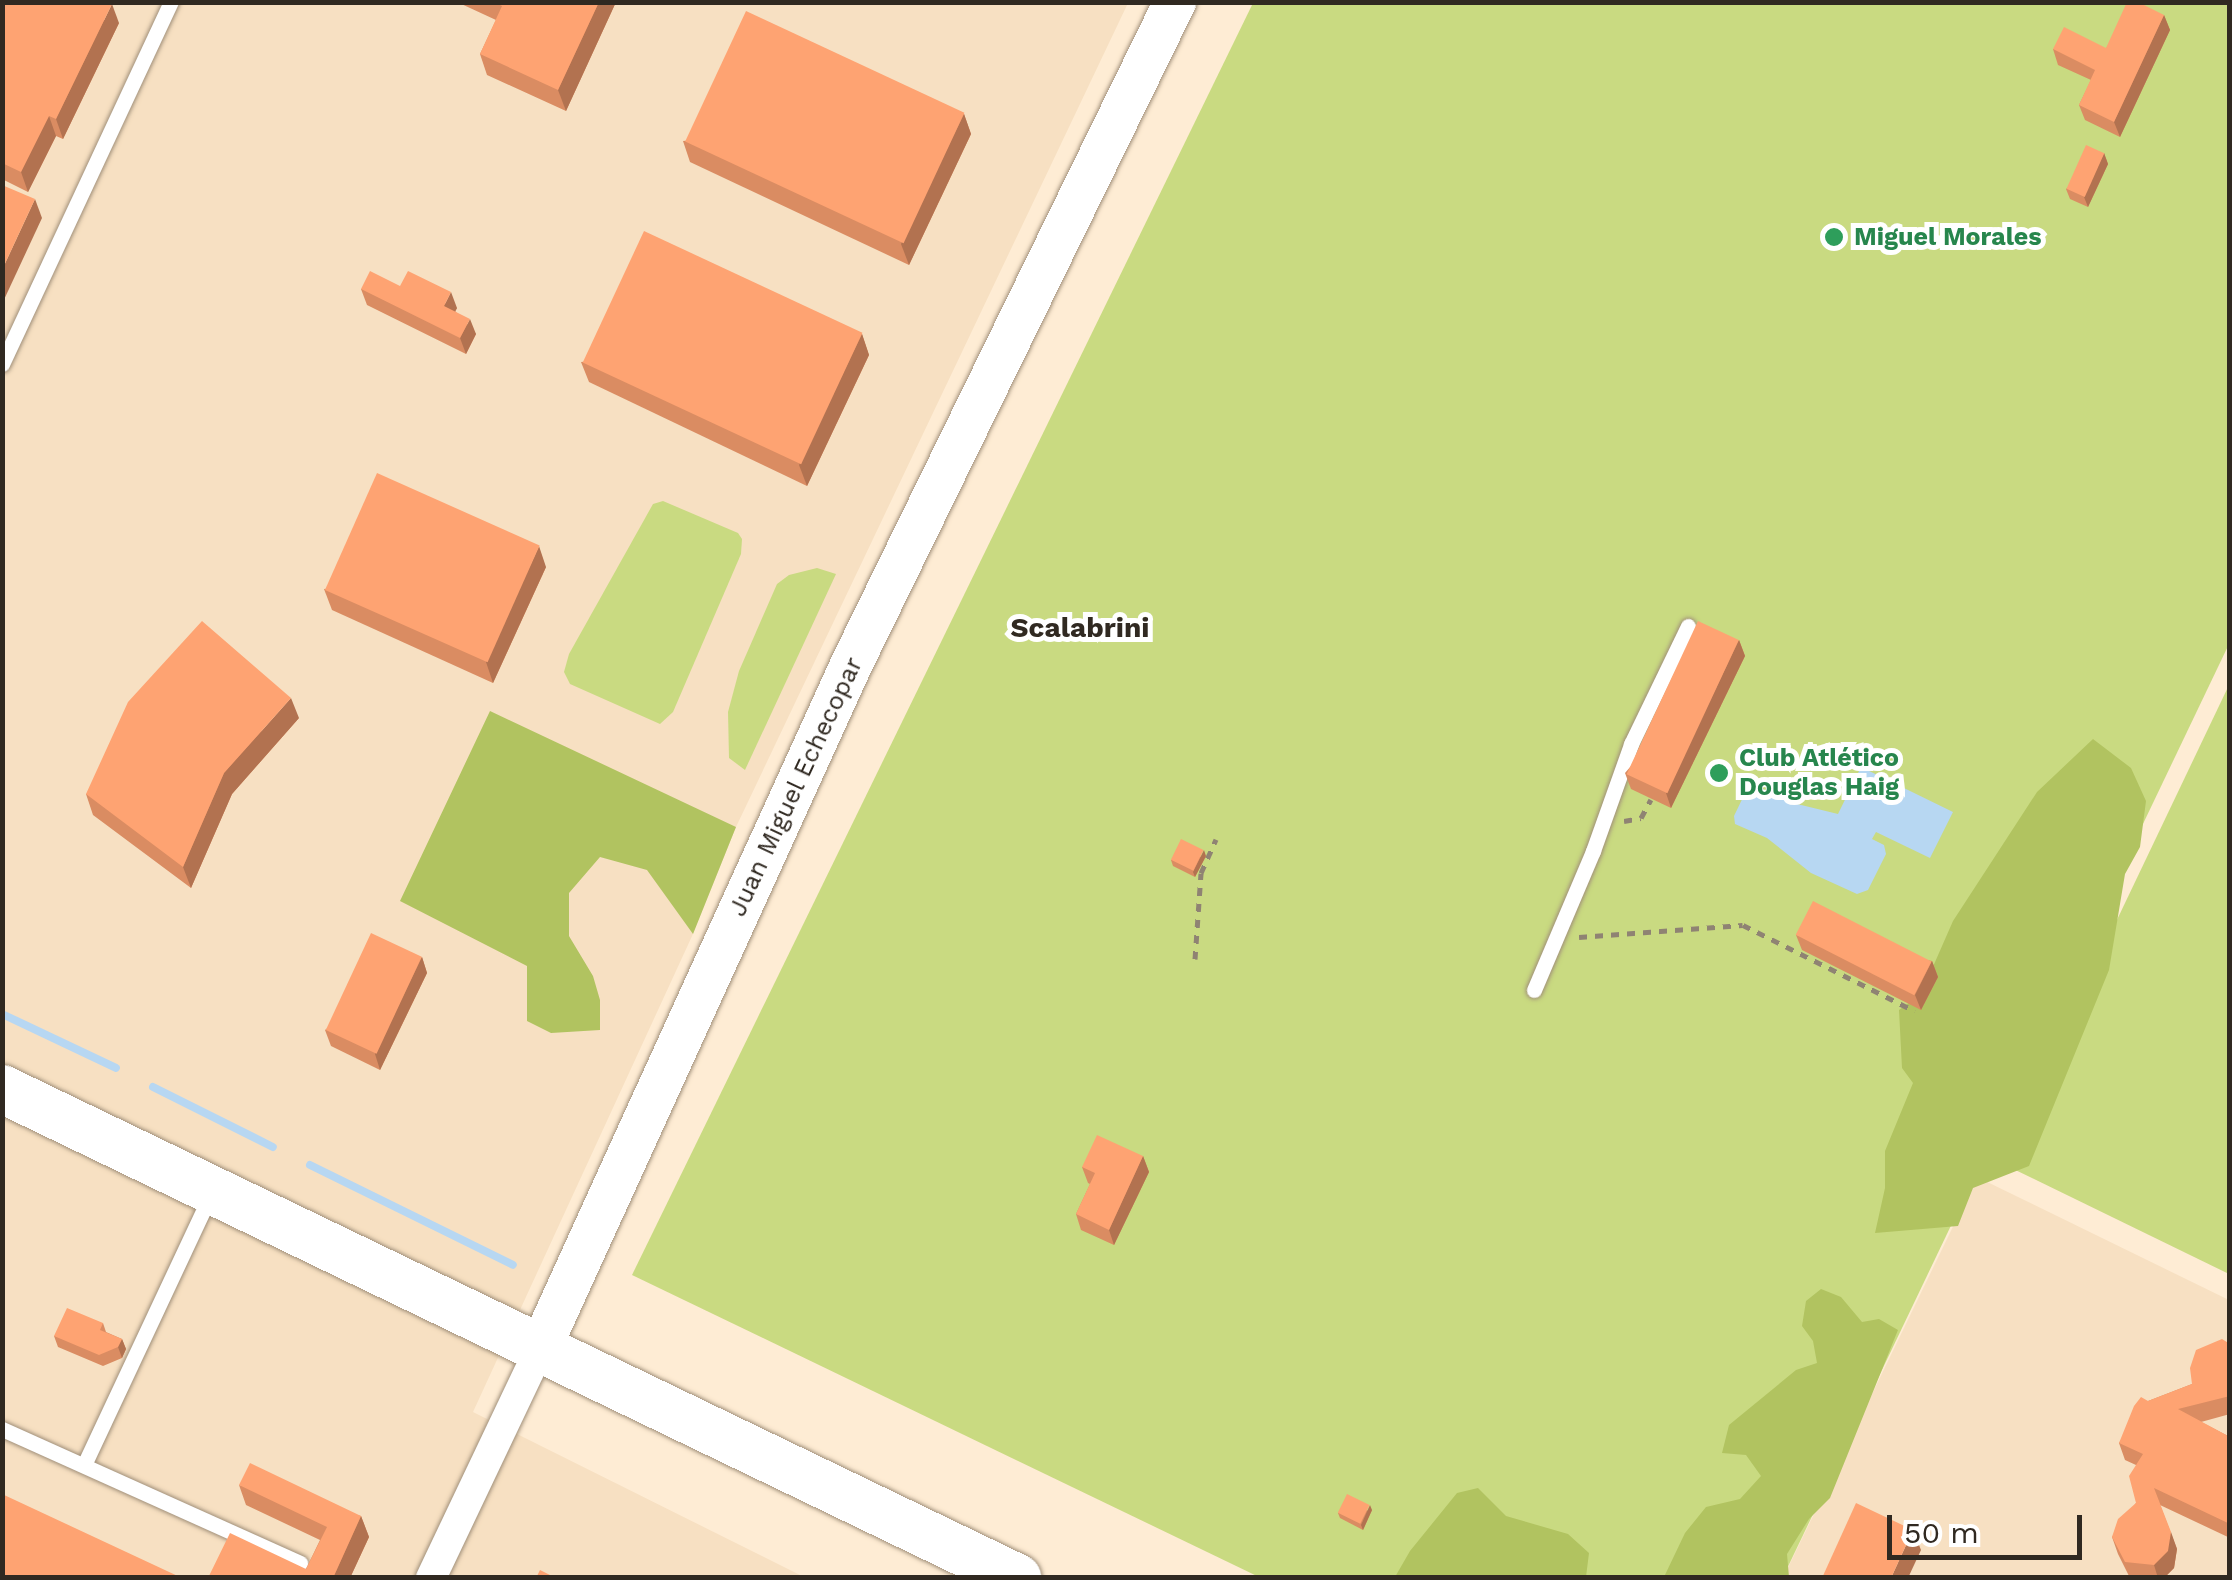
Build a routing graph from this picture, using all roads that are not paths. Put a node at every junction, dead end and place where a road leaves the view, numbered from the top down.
1 (172, 2) edge
2 (1175, 2) edge
3 (2, 364) edge
4 (1688, 626) dead end
5 (1534, 990) dead end
6 (2, 1089) edge
7 (213, 1191) junction
8 (540, 1351) junction
9 (2, 1429) edge
10 (84, 1465) junction
11 (300, 1562) edge
12 (431, 1578) edge
13 (1017, 1578) edge

1 - 3 lane
2 - 8 street, Juan Miguel Echecopar
4 - 5 lane
6 - 7 main road
7 - 8 main road
7 - 10 lane
8 - 12 street, Juan Miguel Echecopar
8 - 13 main road
9 - 10 lane
10 - 11 lane

